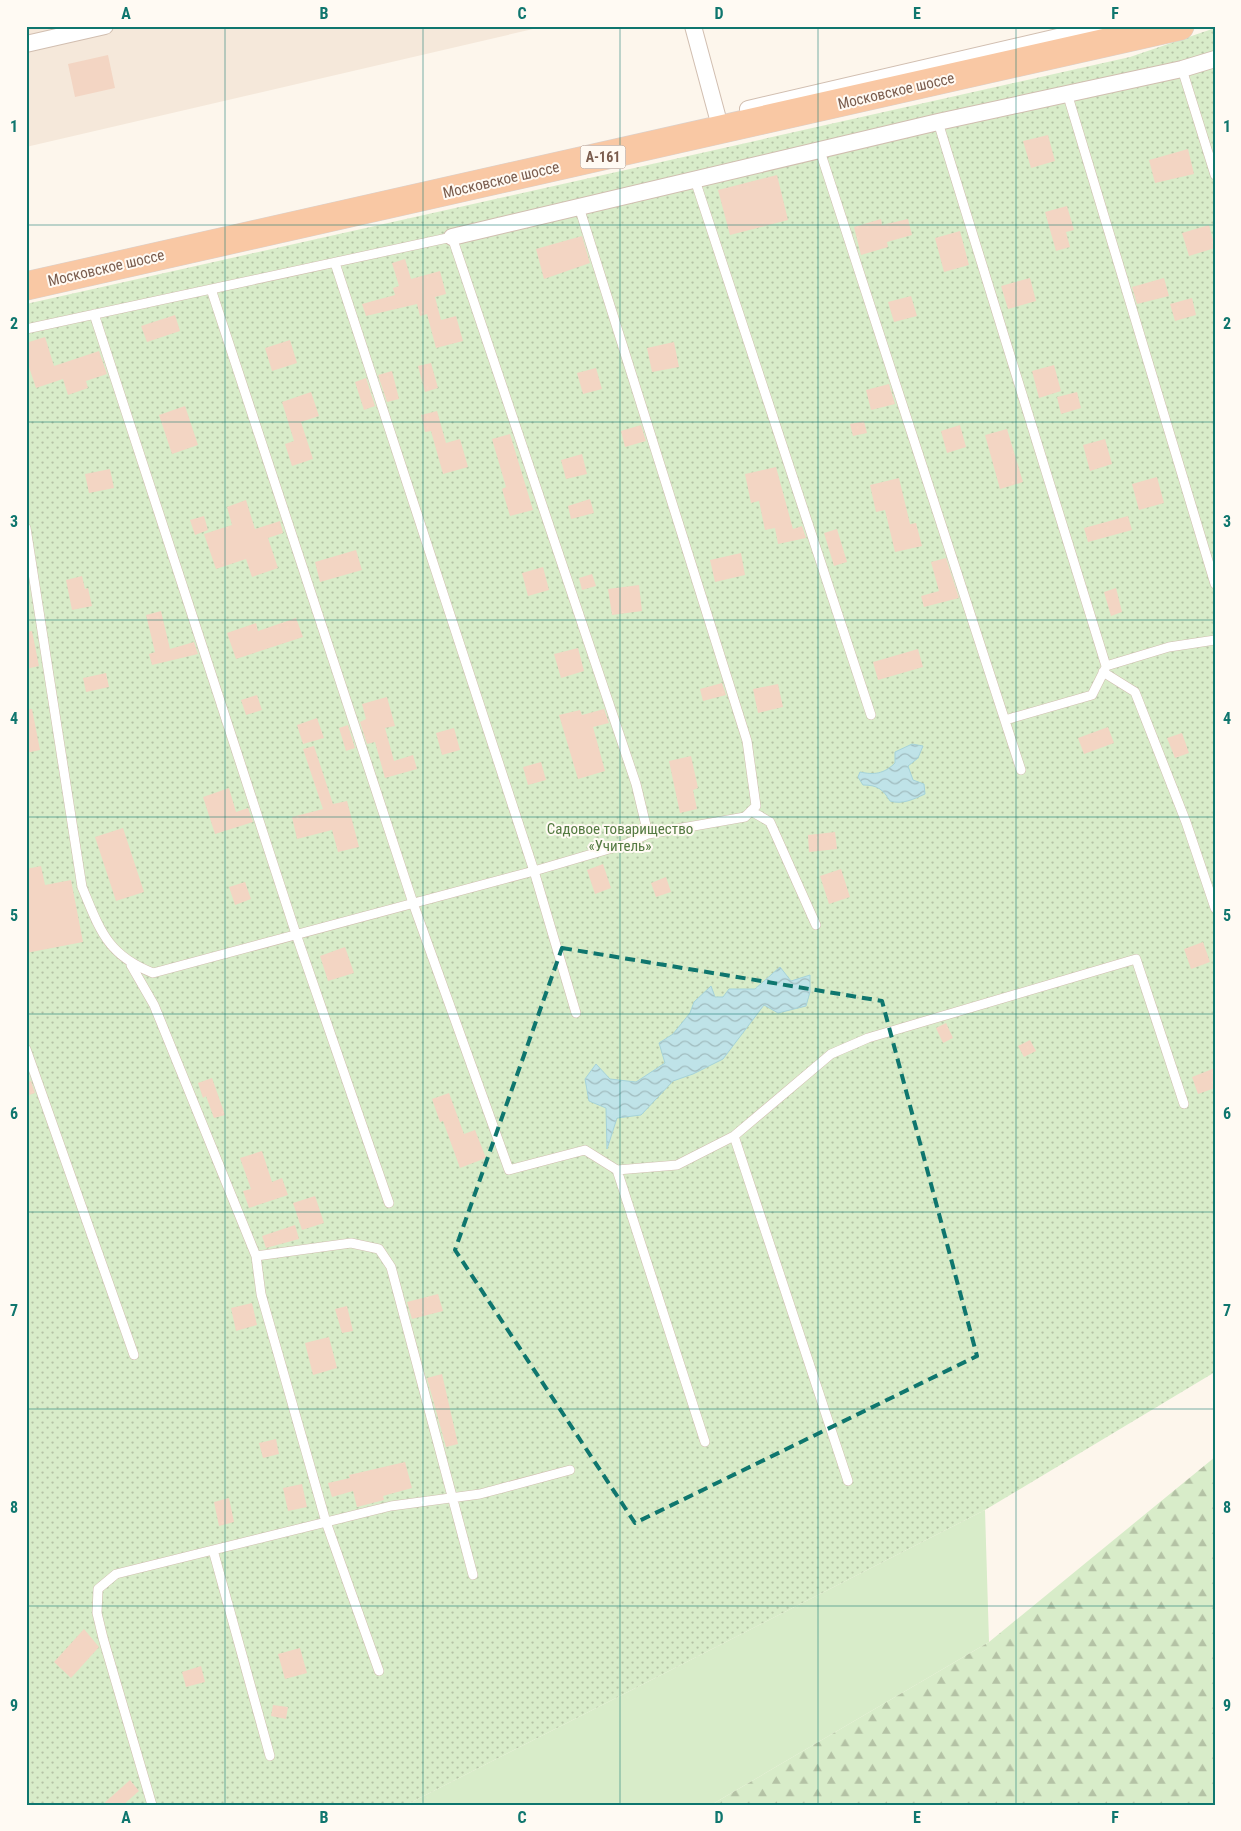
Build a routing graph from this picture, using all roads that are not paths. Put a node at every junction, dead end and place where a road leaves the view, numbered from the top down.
1 (105, 26) edge
2 (693, 26) edge
3 (1105, 26) edge
4 (1180, 26) edge
5 (26, 44) edge
6 (1215, 59) edge
7 (1182, 69) junction
8 (1066, 93) junction
9 (938, 122) junction
10 (718, 124) junction
11 (820, 151) junction
12 (1215, 175) edge
13 (696, 180) junction
14 (579, 207) junction
15 (452, 237) junction
16 (335, 263) junction
17 (26, 286) edge
18 (211, 289) junction
19 (94, 314) junction
20 (26, 329) edge
21 (26, 528) edge
22 (1215, 584) edge
23 (1215, 640) edge
24 (1105, 669) junction
25 (871, 715) dead end
26 (1005, 720) junction
27 (1021, 770) dead end
28 (752, 811) junction
29 (648, 834) junction
30 (534, 871) junction
31 (413, 903) junction
32 (1215, 908) edge
33 (816, 925) dead end
34 (296, 934) junction
35 (131, 965) junction
36 (576, 1014) dead end
37 (26, 1049) edge
38 (1184, 1104) dead end
39 (734, 1136) junction
40 (617, 1170) junction
41 (388, 1203) dead end
42 (256, 1256) junction
43 (134, 1355) dead end
44 (705, 1442) dead end
45 (570, 1470) dead end
46 (848, 1481) dead end
47 (452, 1496) junction
48 (326, 1522) junction
49 (213, 1550) junction
50 (473, 1575) dead end
51 (380, 1671) dead end
52 (270, 1756) dead end
53 (152, 1805) edge

1 - 5 street
2 - 10 street
3 - 10 street
4 - 10 highway, Московское шоссе / А-161
6 - 7 street
7 - 8 street
7 - 12 lane
8 - 9 street
8 - 22 lane
9 - 11 street
9 - 24 lane
10 - 17 highway, Московское шоссе / А-161
11 - 13 street
11 - 26 lane
13 - 14 street
13 - 25 lane
14 - 15 street
14 - 28 lane
15 - 16 lane
15 - 29 lane
16 - 18 lane
16 - 30 lane
18 - 19 lane
18 - 31 lane
19 - 20 lane
19 - 34 lane
21 - 35 lane
23 - 24 lane
24 - 26 lane
24 - 32 lane
26 - 27 lane
28 - 29 lane
28 - 33 lane
29 - 30 lane
30 - 31 lane
30 - 36 lane
31 - 34 lane
31 - 40 lane
34 - 35 lane
34 - 41 lane
35 - 42 lane
37 - 43 lane
38 - 39 lane
39 - 40 lane
39 - 46 lane
40 - 44 lane
42 - 47 lane
42 - 48 lane
45 - 47 lane
47 - 48 lane
47 - 50 lane
48 - 49 lane
48 - 51 lane
49 - 52 lane
49 - 53 lane

